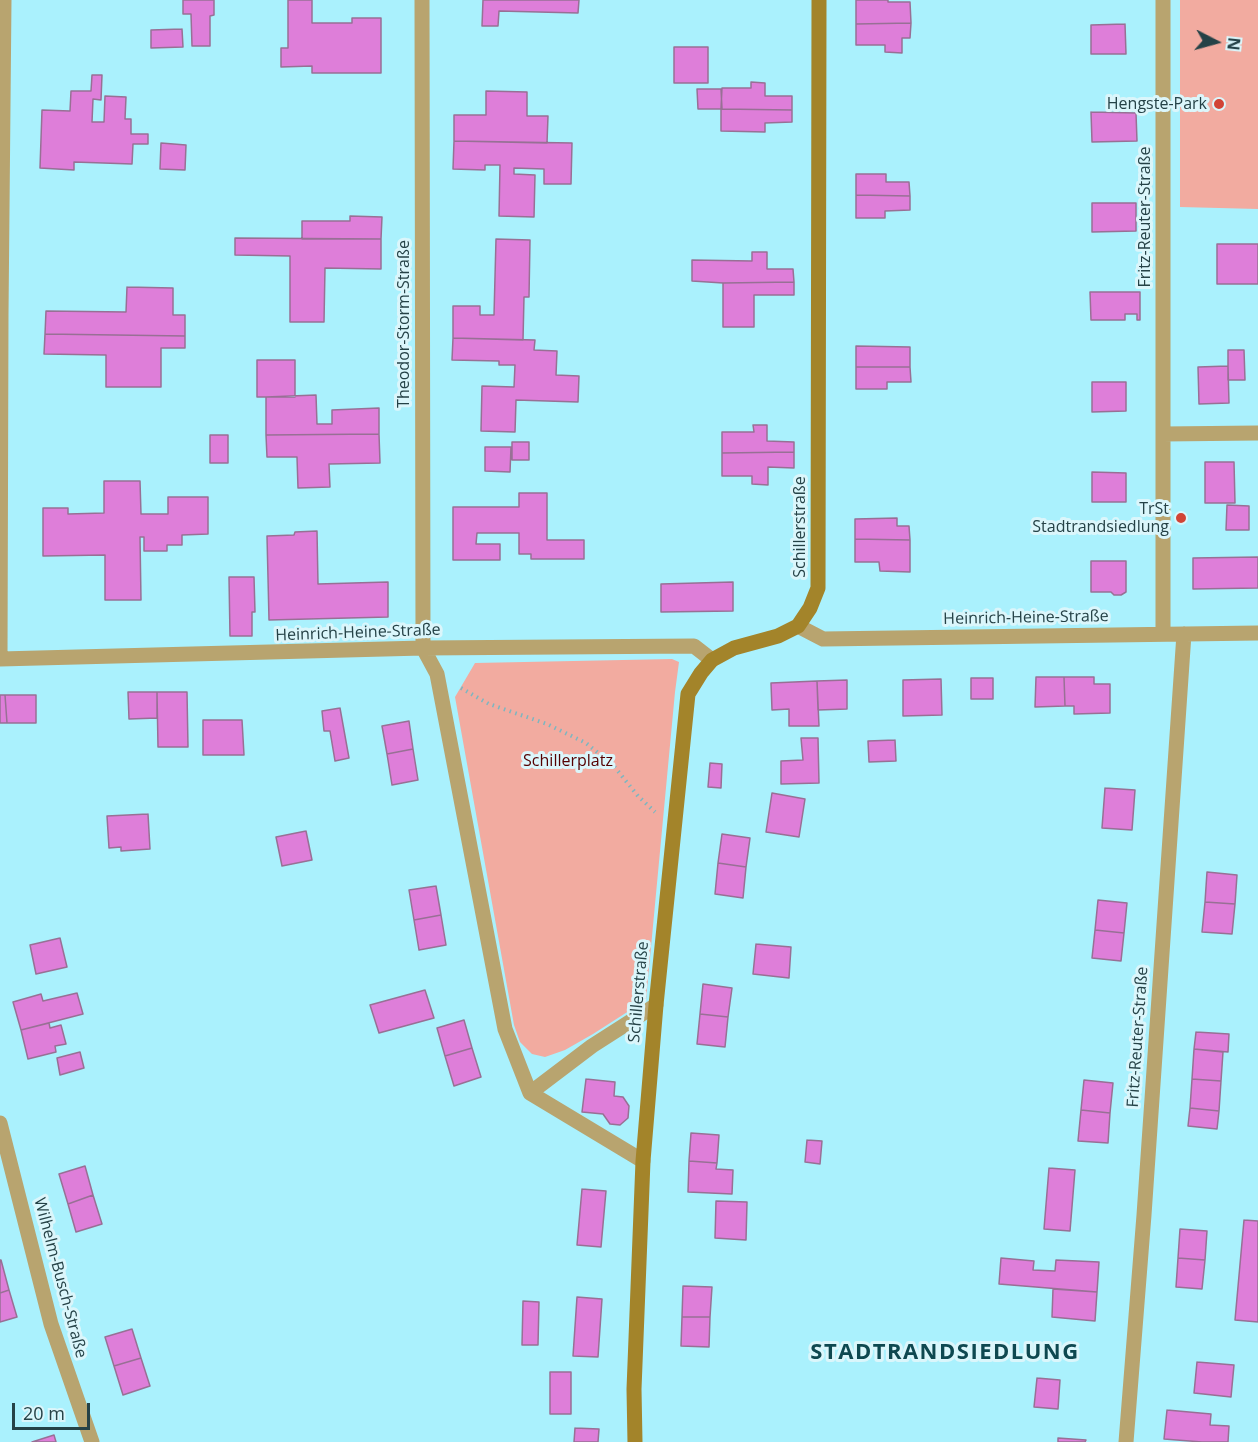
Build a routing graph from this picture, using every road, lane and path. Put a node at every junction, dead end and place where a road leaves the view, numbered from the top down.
1 (4, 0) edge
2 (422, 0) edge
3 (819, 0) edge
4 (1163, 0) edge
5 (1258, 433) edge
6 (1163, 434) junction
7 (798, 626) junction
8 (1163, 633) junction
9 (1258, 633) edge
10 (1184, 634) junction
11 (423, 648) junction
12 (0, 659) edge
13 (712, 660) junction
14 (437, 674) junction
15 (673, 829) junction
16 (656, 1005) junction
17 (530, 1093) junction
18 (0, 1123) edge
19 (643, 1161) junction
20 (92, 1442) edge
21 (634, 1442) edge
22 (1126, 1442) edge

1 - 12 street
2 - 11 street, Theodor-Storm-Straße
3 - 7 street, Schillerstraße
4 - 6 street, Fritz-Reuter-Straße
5 - 6 street
6 - 8 street, Fritz-Reuter-Straße
7 - 8 street, Heinrich-Heine-Straße
7 - 13 street, Schillerstraße
8 - 10 street, Heinrich-Heine-Straße
9 - 10 street, Heinrich-Heine-Straße
10 - 22 street, Fritz-Reuter-Straße
11 - 12 street, Heinrich-Heine-Straße
11 - 13 street, Heinrich-Heine-Straße
11 - 14 street
13 - 15 street, Schillerstraße
14 - 15 path
14 - 17 street
15 - 16 street, Schillerstraße
16 - 17 street
16 - 19 street, Schillerstraße
17 - 19 street
18 - 20 street, Wilhelm-Busch-Straße
19 - 21 street, Schillerstraße

